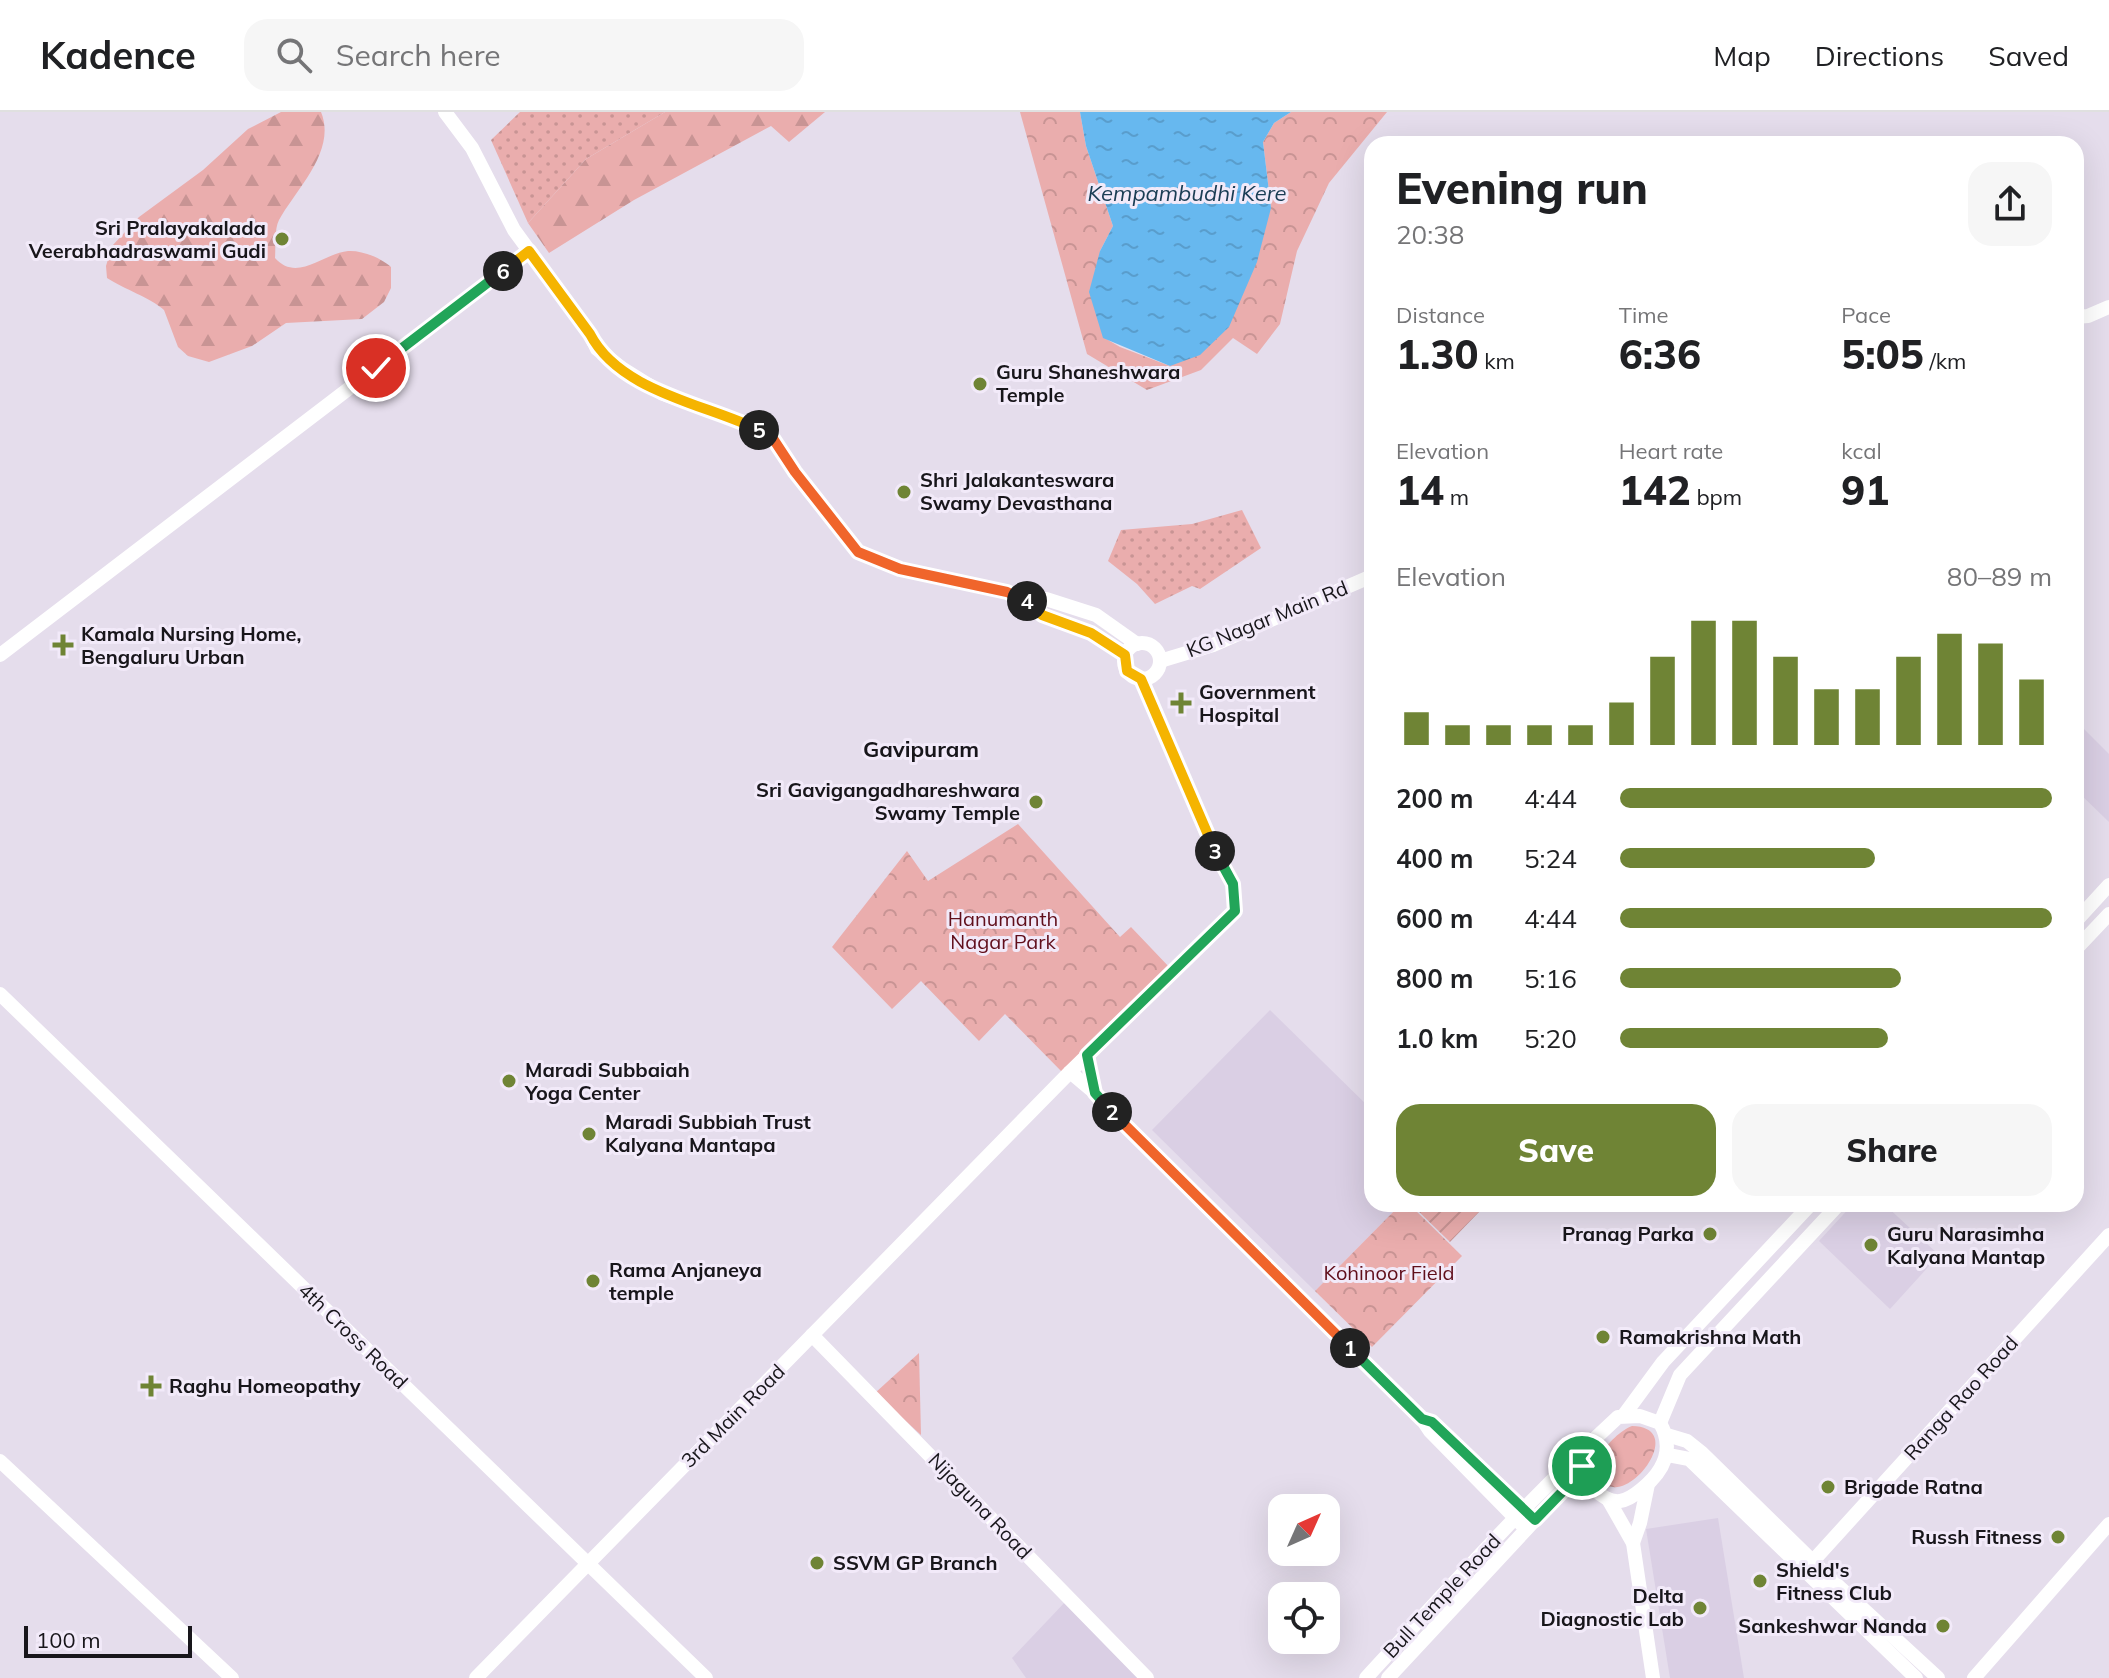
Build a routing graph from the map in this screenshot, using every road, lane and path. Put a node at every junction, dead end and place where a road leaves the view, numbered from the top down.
1 (445, 112) edge
2 (529, 251) junction
3 (2109, 307) edge
4 (2084, 316) edge
5 (1364, 579) edge
6 (1036, 605) junction
7 (1137, 644) junction
8 (0, 655) edge
9 (1125, 655) junction
10 (1160, 661) junction
11 (1141, 679) junction
12 (2109, 885) edge
13 (2084, 912) edge
14 (2109, 914) edge
15 (2084, 941) edge
16 (0, 994) edge
17 (1087, 1055) junction
18 (1070, 1072) junction
19 (1095, 1093) junction
20 (1804, 1212) edge
21 (1832, 1212) edge
22 (2109, 1235) edge
23 (812, 1335) junction
24 (1624, 1415) junction
25 (1664, 1429) junction
26 (1587, 1446) junction
27 (1668, 1455) junction
28 (0, 1461) edge
29 (1587, 1479) junction
30 (1648, 1484) junction
31 (1608, 1499) junction
32 (1520, 1513) junction
33 (2109, 1524) edge
34 (1530, 1525) junction
35 (1633, 1543) junction
36 (1813, 1561) junction
37 (588, 1563) junction
38 (232, 1678) edge
39 (476, 1678) edge
40 (706, 1678) edge
41 (1147, 1678) edge
42 (1366, 1678) edge
43 (1388, 1678) edge
44 (1653, 1678) edge
45 (1916, 1678) edge
46 (1938, 1678) edge
47 (1974, 1678) edge

1 - 2 main road
2 - 6 main road
2 - 8 main road
3 - 4 main road
5 - 10 main road, KG Nagar Main Rd
6 - 7 main road
6 - 9 main road
7 - 9 main road
7 - 10 main road
9 - 11 main road
10 - 11 main road
11 - 17 main road, 3rd Main Road
12 - 13 main road
14 - 15 main road
16 - 37 main road, 4th Cross Road
17 - 18 main road, 3rd Main Road
17 - 19 main road
18 - 19 main road
18 - 23 main road, 3rd Main Road
19 - 32 main road
20 - 24 main road
21 - 25 main road
22 - 36 main road, Ranga Rao Road
23 - 37 main road, 3rd Main Road
23 - 41 main road, Nijaguna Road
24 - 25 main road
24 - 26 main road
25 - 27 main road
25 - 36 main road
26 - 29 main road
26 - 32 main road, Bull Temple Road
27 - 30 main road
27 - 45 main road
28 - 38 main road
29 - 31 main road
29 - 34 main road, Bull Temple Road
30 - 31 main road
30 - 35 main road
31 - 35 main road
32 - 34 main road
32 - 42 main road, Bull Temple Road
33 - 47 main road
34 - 43 main road, Bull Temple Road
35 - 44 main road
36 - 46 main road
37 - 39 main road, 3rd Main Road
37 - 40 main road, 4th Cross Road

